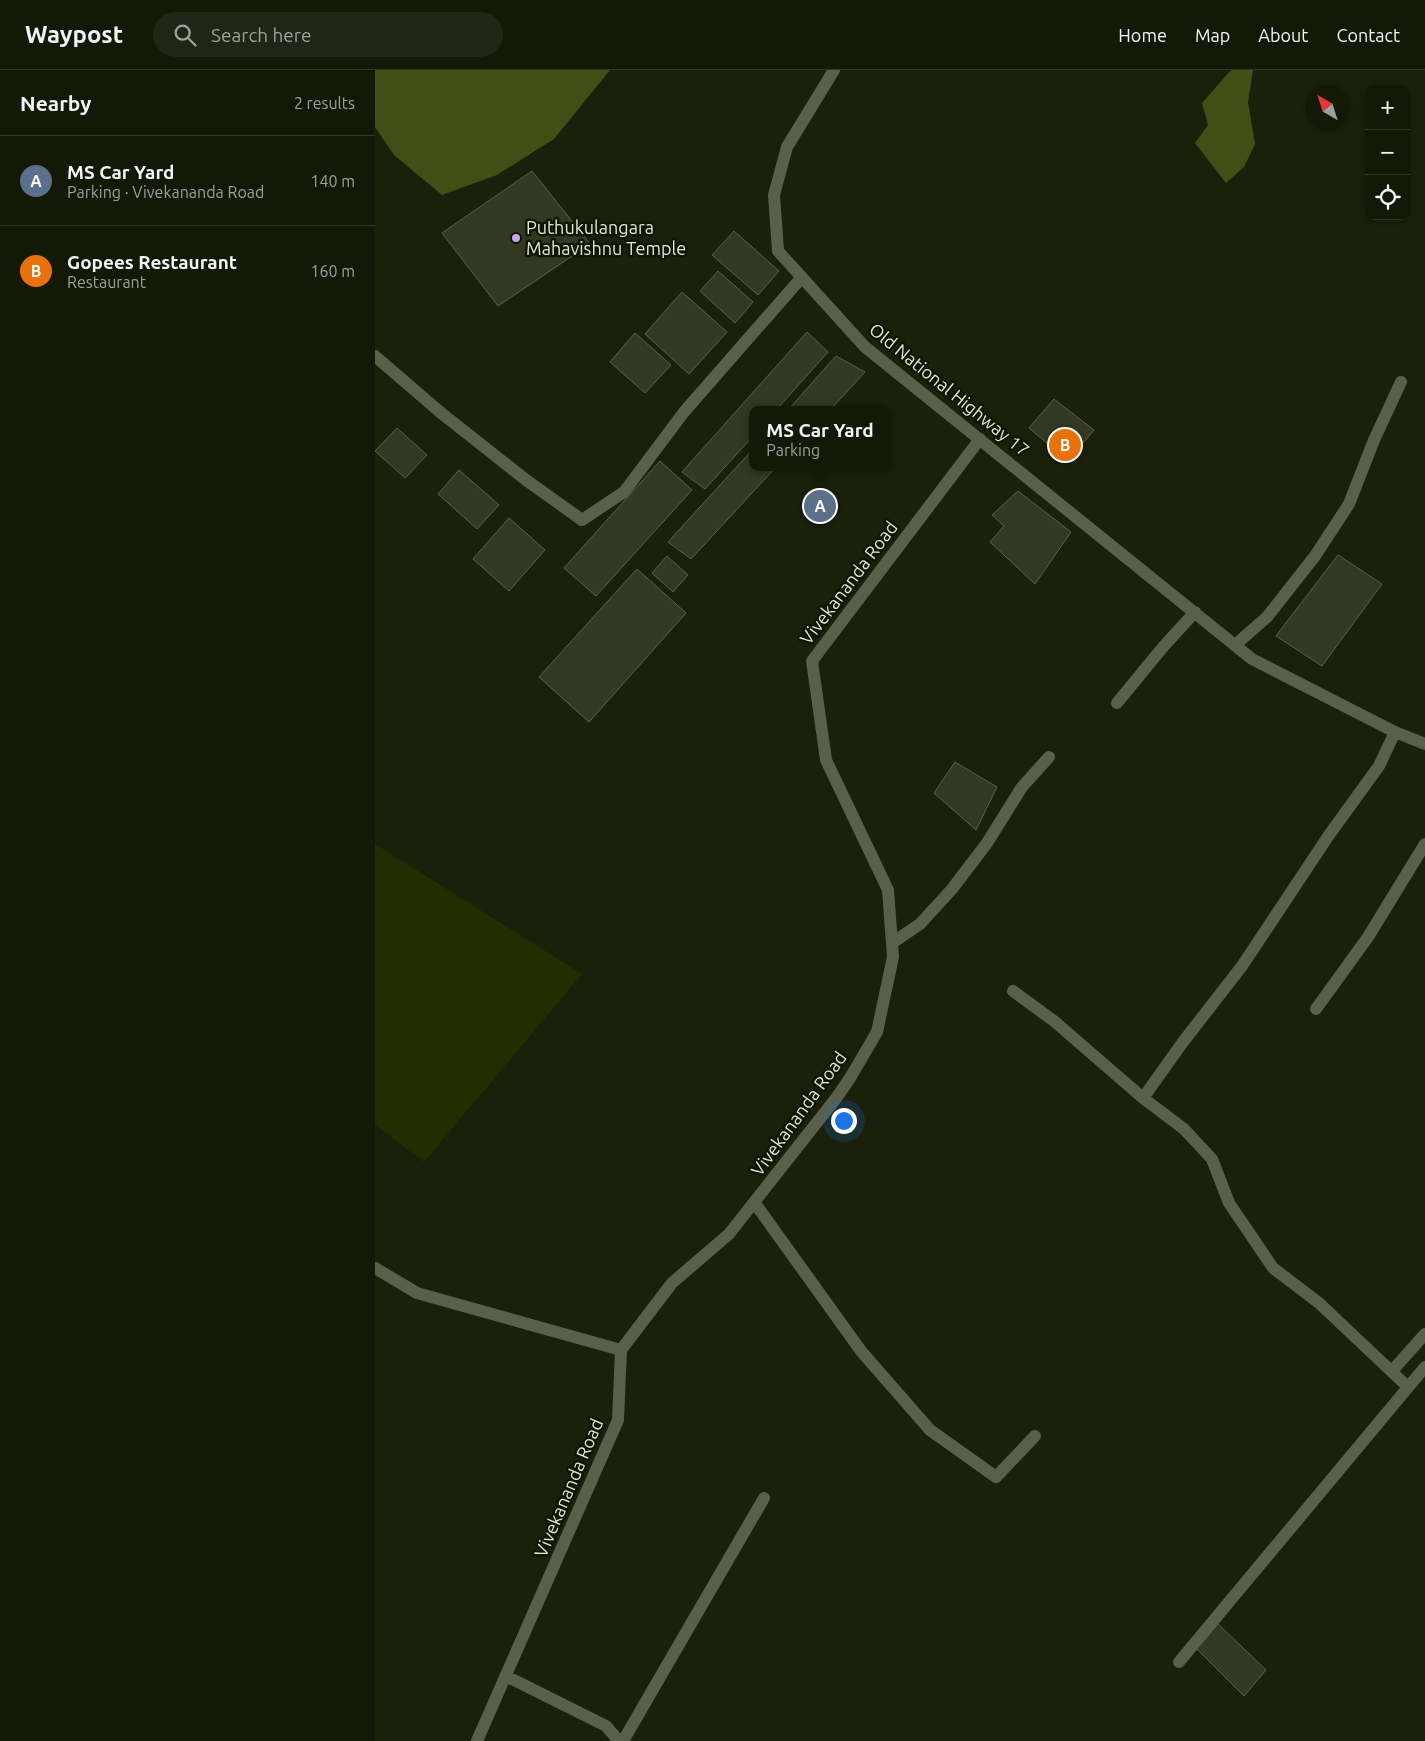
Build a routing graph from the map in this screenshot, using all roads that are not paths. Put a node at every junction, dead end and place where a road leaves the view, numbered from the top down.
1 (833, 70) edge
2 (802, 277) junction
3 (375, 356) edge
4 (1401, 382) dead end
5 (980, 439) junction
6 (1195, 612) junction
7 (1235, 645) junction
8 (1117, 703) dead end
9 (1395, 732) junction
10 (1425, 744) edge
11 (1049, 757) dead end
12 (1425, 844) edge
13 (892, 943) junction
14 (1013, 991) dead end
15 (1316, 1009) dead end
16 (1143, 1098) junction
17 (754, 1202) junction
18 (375, 1268) edge
19 (1425, 1334) edge
20 (621, 1350) junction
21 (1425, 1368) edge
22 (1392, 1371) junction
23 (1408, 1386) junction
24 (1035, 1436) dead end
25 (764, 1498) dead end
26 (1179, 1662) dead end
27 (506, 1676) junction
28 (477, 1741) edge
29 (619, 1741) edge
30 (623, 1741) edge

1 - 2 street, Old National Highway 17
2 - 3 street
2 - 5 street, Old National Highway 17
4 - 7 street
5 - 6 street, Old National Highway 17
5 - 13 street, Vivekananda Road
6 - 7 street, Old National Highway 17
6 - 8 street
7 - 9 street, Old National Highway 17
9 - 10 street, Old National Highway 17
9 - 16 street
11 - 13 street
12 - 15 street
13 - 17 street, Vivekananda Road
14 - 16 street
16 - 22 street
17 - 20 street, Vivekananda Road
17 - 24 street
18 - 20 street
19 - 22 street
20 - 27 street, Vivekananda Road
21 - 23 street
22 - 23 street
23 - 26 street
25 - 30 street
27 - 28 street, Vivekananda Road
27 - 29 street

